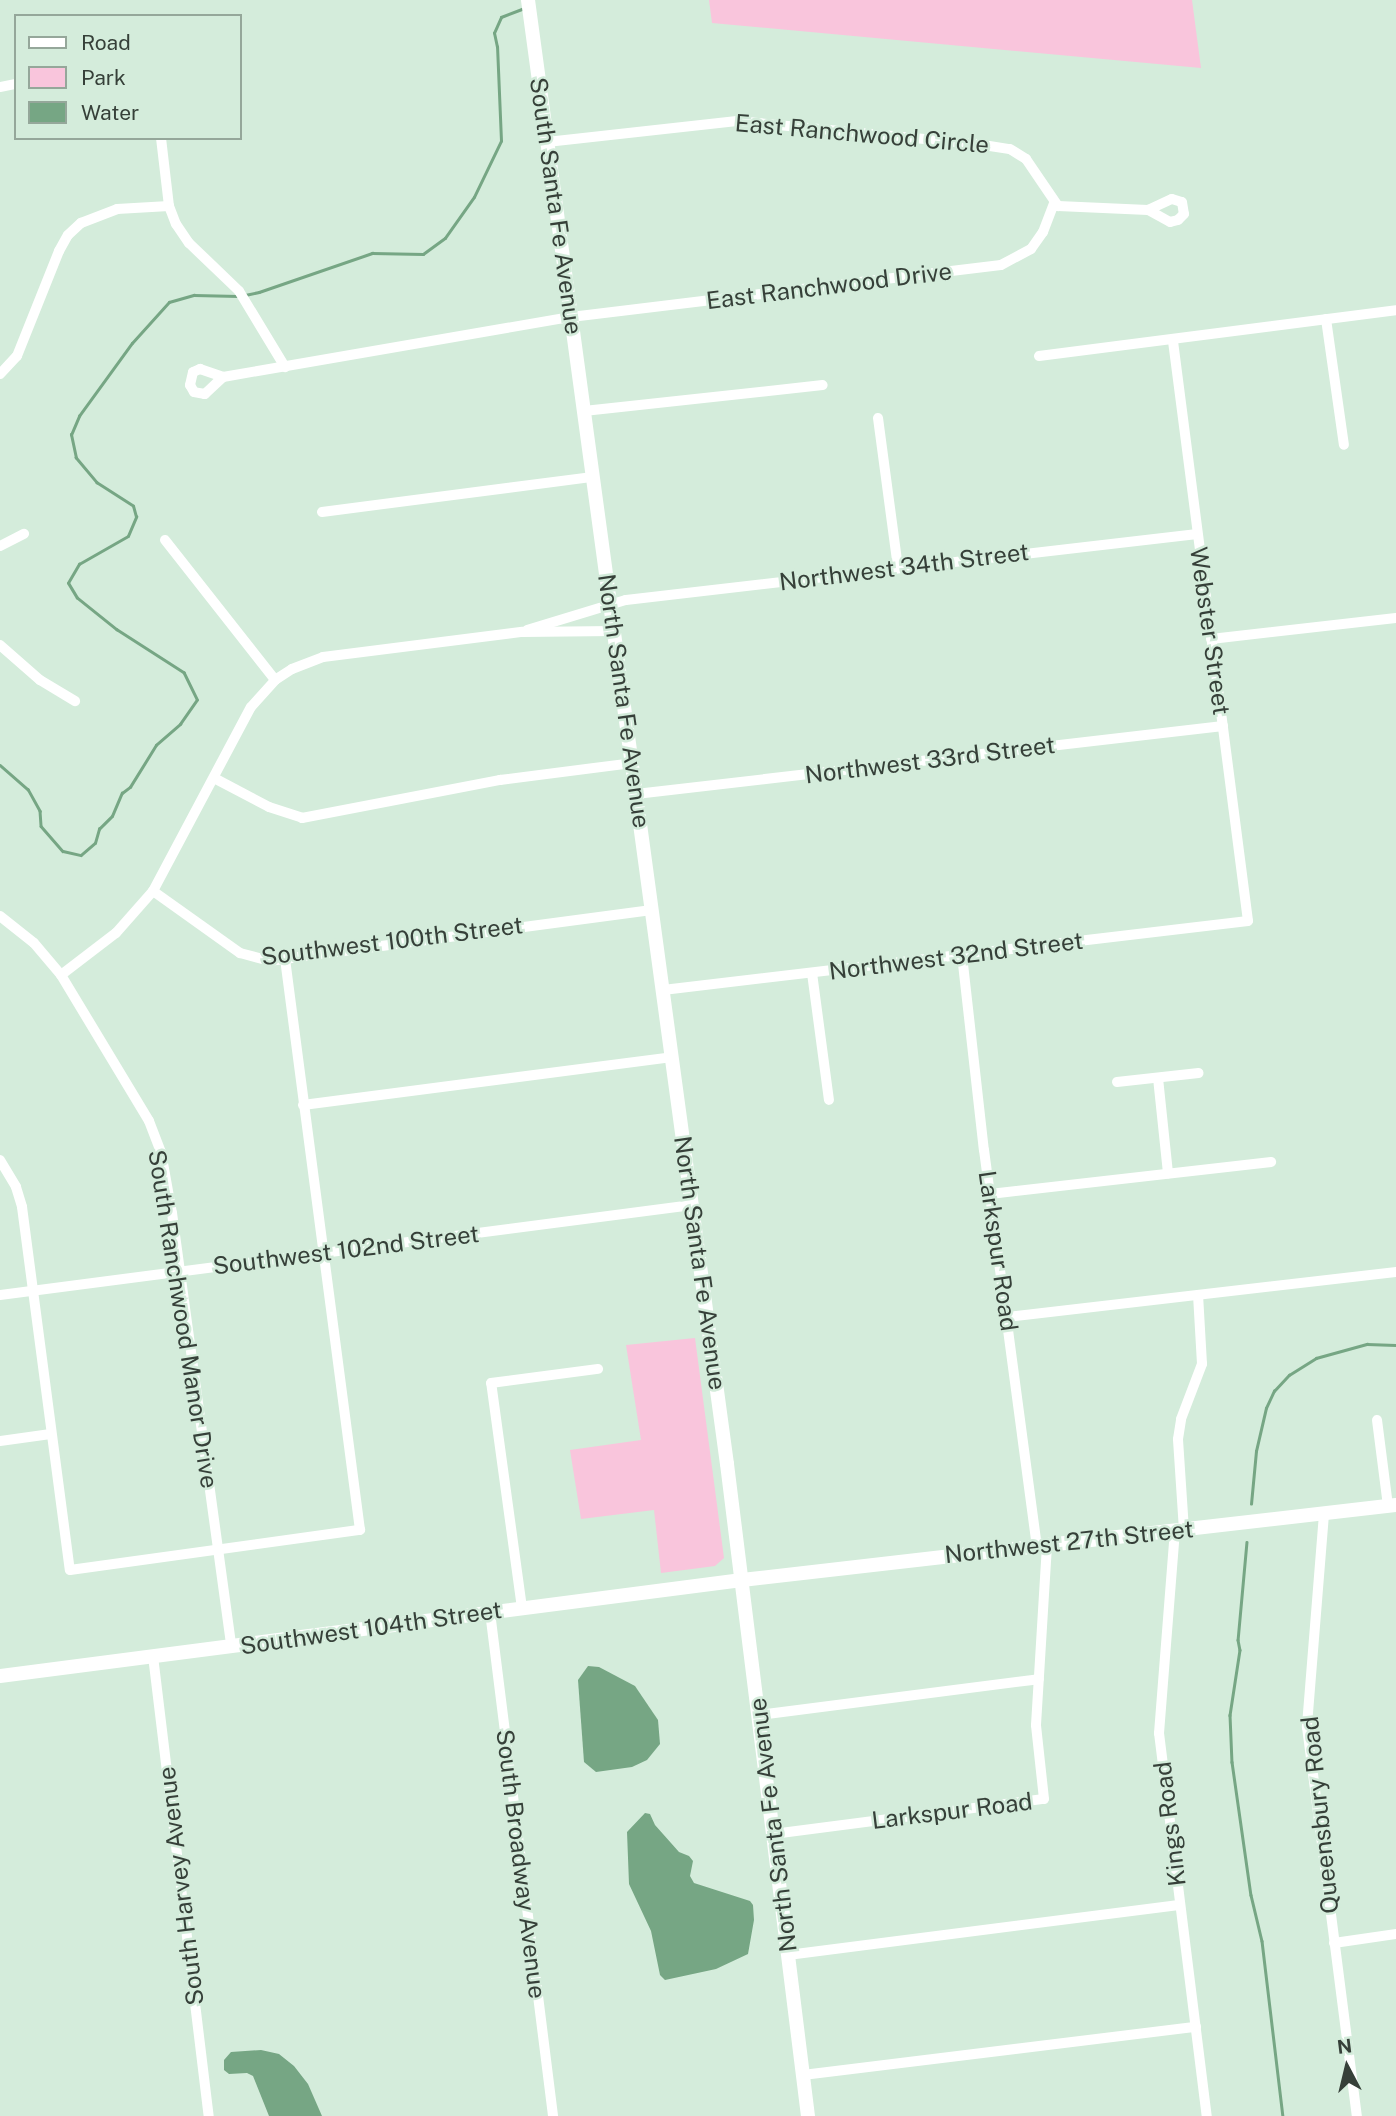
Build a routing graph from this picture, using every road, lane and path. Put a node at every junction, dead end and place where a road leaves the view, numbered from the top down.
1 (528, 0) edge
2 (161, 140) edge
3 (547, 142) junction
4 (1054, 203) junction
5 (169, 206) junction
6 (1148, 210) dead end
7 (1396, 310) edge
8 (571, 317) junction
9 (1326, 319) junction
10 (1173, 341) junction
11 (1038, 356) dead end
12 (285, 367) junction
13 (0, 374) edge
14 (223, 377) dead end
15 (823, 384) dead end
16 (584, 411) junction
17 (878, 418) dead end
18 (1344, 445) dead end
19 (593, 477) junction
20 (322, 512) dead end
21 (24, 534) dead end
22 (1197, 534) junction
23 (164, 540) dead end
24 (0, 546) edge
25 (898, 568) junction
26 (611, 605) junction
27 (1396, 618) edge
28 (614, 631) junction
29 (522, 632) junction
30 (1211, 639) junction
31 (0, 645) edge
32 (275, 680) junction
33 (75, 701) dead end
34 (1223, 726) junction
35 (632, 763) junction
36 (214, 778) junction
37 (636, 794) junction
38 (153, 891) junction
39 (652, 910) junction
40 (0, 916) edge
41 (1248, 921) joint
42 (962, 955) junction
43 (285, 959) junction
44 (812, 973) junction
45 (61, 975) junction
46 (663, 990) junction
47 (672, 1057) junction
48 (1199, 1073) dead end
49 (1158, 1079) junction
50 (1117, 1082) dead end
51 (829, 1100) dead end
52 (303, 1105) junction
53 (0, 1160) edge
54 (1271, 1162) dead end
55 (1168, 1173) junction
56 (990, 1194) junction
57 (692, 1205) junction
58 (323, 1253) junction
59 (180, 1271) junction
60 (1396, 1272) edge
61 (33, 1290) junction
62 (0, 1295) edge
63 (1198, 1295) junction
64 (1007, 1317) junction
65 (598, 1369) dead end
66 (1377, 1420) dead end
67 (51, 1434) junction
68 (0, 1441) edge
69 (1392, 1506) edge
70 (1324, 1514) junction
71 (1179, 1530) junction
72 (1042, 1546) junction
73 (217, 1549) junction
74 (742, 1580) junction
75 (522, 1608) junction
76 (490, 1612) junction
77 (230, 1646) junction
78 (153, 1656) junction
79 (0, 1676) edge
80 (1039, 1679) junction
81 (760, 1715) junction
82 (773, 1834) junction
83 (1180, 1905) junction
84 (1396, 1934) edge
85 (1334, 1943) junction
86 (788, 1955) junction
87 (1196, 2027) junction
88 (803, 2076) junction
89 (209, 2116) edge
90 (553, 2116) edge
91 (808, 2116) edge
92 (1208, 2116) edge
93 (1357, 2116) edge

1 - 3 main road, South Santa Fe Avenue
2 - 5 street
3 - 4 street, East Ranchwood Circle
3 - 8 main road, South Santa Fe Avenue
4 - 6 street
4 - 8 street, East Ranchwood Drive
5 - 12 street
5 - 13 street
7 - 9 street
8 - 12 street, East Ranchwood Drive
8 - 16 main road, South Santa Fe Avenue
9 - 10 street
9 - 18 street
10 - 11 street
10 - 22 street, Webster Street
12 - 14 street, East Ranchwood Drive
15 - 16 street
16 - 19 main road, North Santa Fe Avenue
17 - 25 street
19 - 20 street
19 - 26 main road, North Santa Fe Avenue
21 - 24 street
22 - 25 street, Northwest 34th Street
22 - 30 street, Webster Street
23 - 32 street
25 - 26 street, Northwest 34th Street
26 - 28 main road, North Santa Fe Avenue
26 - 29 street, Northwest 34th Street
27 - 30 street
28 - 29 street
28 - 35 main road, North Santa Fe Avenue
29 - 32 street
30 - 34 street, Webster Street
31 - 33 street
32 - 36 street
34 - 37 street, Northwest 33rd Street
34 - 41 street, Webster Street
35 - 36 street
35 - 37 main road, North Santa Fe Avenue
36 - 38 street
37 - 39 main road, North Santa Fe Avenue
38 - 43 street, Southwest 100th Street
38 - 45 street
39 - 43 street, Southwest 100th Street
39 - 46 main road, North Santa Fe Avenue
40 - 45 street, South Ranchwood Manor Drive
41 - 42 street, Northwest 32nd Street
42 - 44 street, Northwest 32nd Street
42 - 56 street, Larkspur Road
43 - 52 street
44 - 46 street, Northwest 32nd Street
44 - 51 street
45 - 59 street, South Ranchwood Manor Drive
46 - 47 main road, North Santa Fe Avenue
47 - 52 street
47 - 57 main road, North Santa Fe Avenue
48 - 49 street
49 - 50 street
49 - 55 street
52 - 58 street
53 - 61 street
54 - 55 street
55 - 56 street
56 - 64 street, Larkspur Road
57 - 58 street, Southwest 102nd Street
57 - 74 main road, North Santa Fe Avenue
58 - 59 street, Southwest 102nd Street
58 - 73 street
59 - 61 street, Southwest 102nd Street
59 - 73 street, South Ranchwood Manor Drive
60 - 63 street
61 - 62 street, Southwest 102nd Street
61 - 67 street
63 - 64 street
63 - 71 street, Kings Road
64 - 72 street, Larkspur Road
65 - 75 street
66 - 69 street
67 - 68 street
67 - 73 street
69 - 70 main road, Northwest 27th Street
70 - 71 main road, Northwest 27th Street
70 - 85 street, Queensbury Road
71 - 72 main road, Northwest 27th Street
71 - 83 street, Kings Road
72 - 74 main road, Northwest 27th Street
72 - 80 street, Larkspur Road
73 - 77 street, South Ranchwood Manor Drive
74 - 75 main road, Southwest 104th Street
74 - 81 main road, North Santa Fe Avenue
75 - 76 main road, Southwest 104th Street
76 - 77 main road, Southwest 104th Street
76 - 90 street, South Broadway Avenue
77 - 78 main road, Southwest 104th Street
78 - 79 main road, Southwest 104th Street
78 - 89 street, South Harvey Avenue
80 - 81 street
80 - 82 street, Larkspur Road
81 - 82 main road, North Santa Fe Avenue
82 - 86 main road, North Santa Fe Avenue
83 - 86 street
83 - 87 street, Kings Road
84 - 85 street
85 - 93 street, Queensbury Road
86 - 88 main road, North Santa Fe Avenue
87 - 88 street
87 - 92 street, Kings Road
88 - 91 main road, North Santa Fe Avenue

